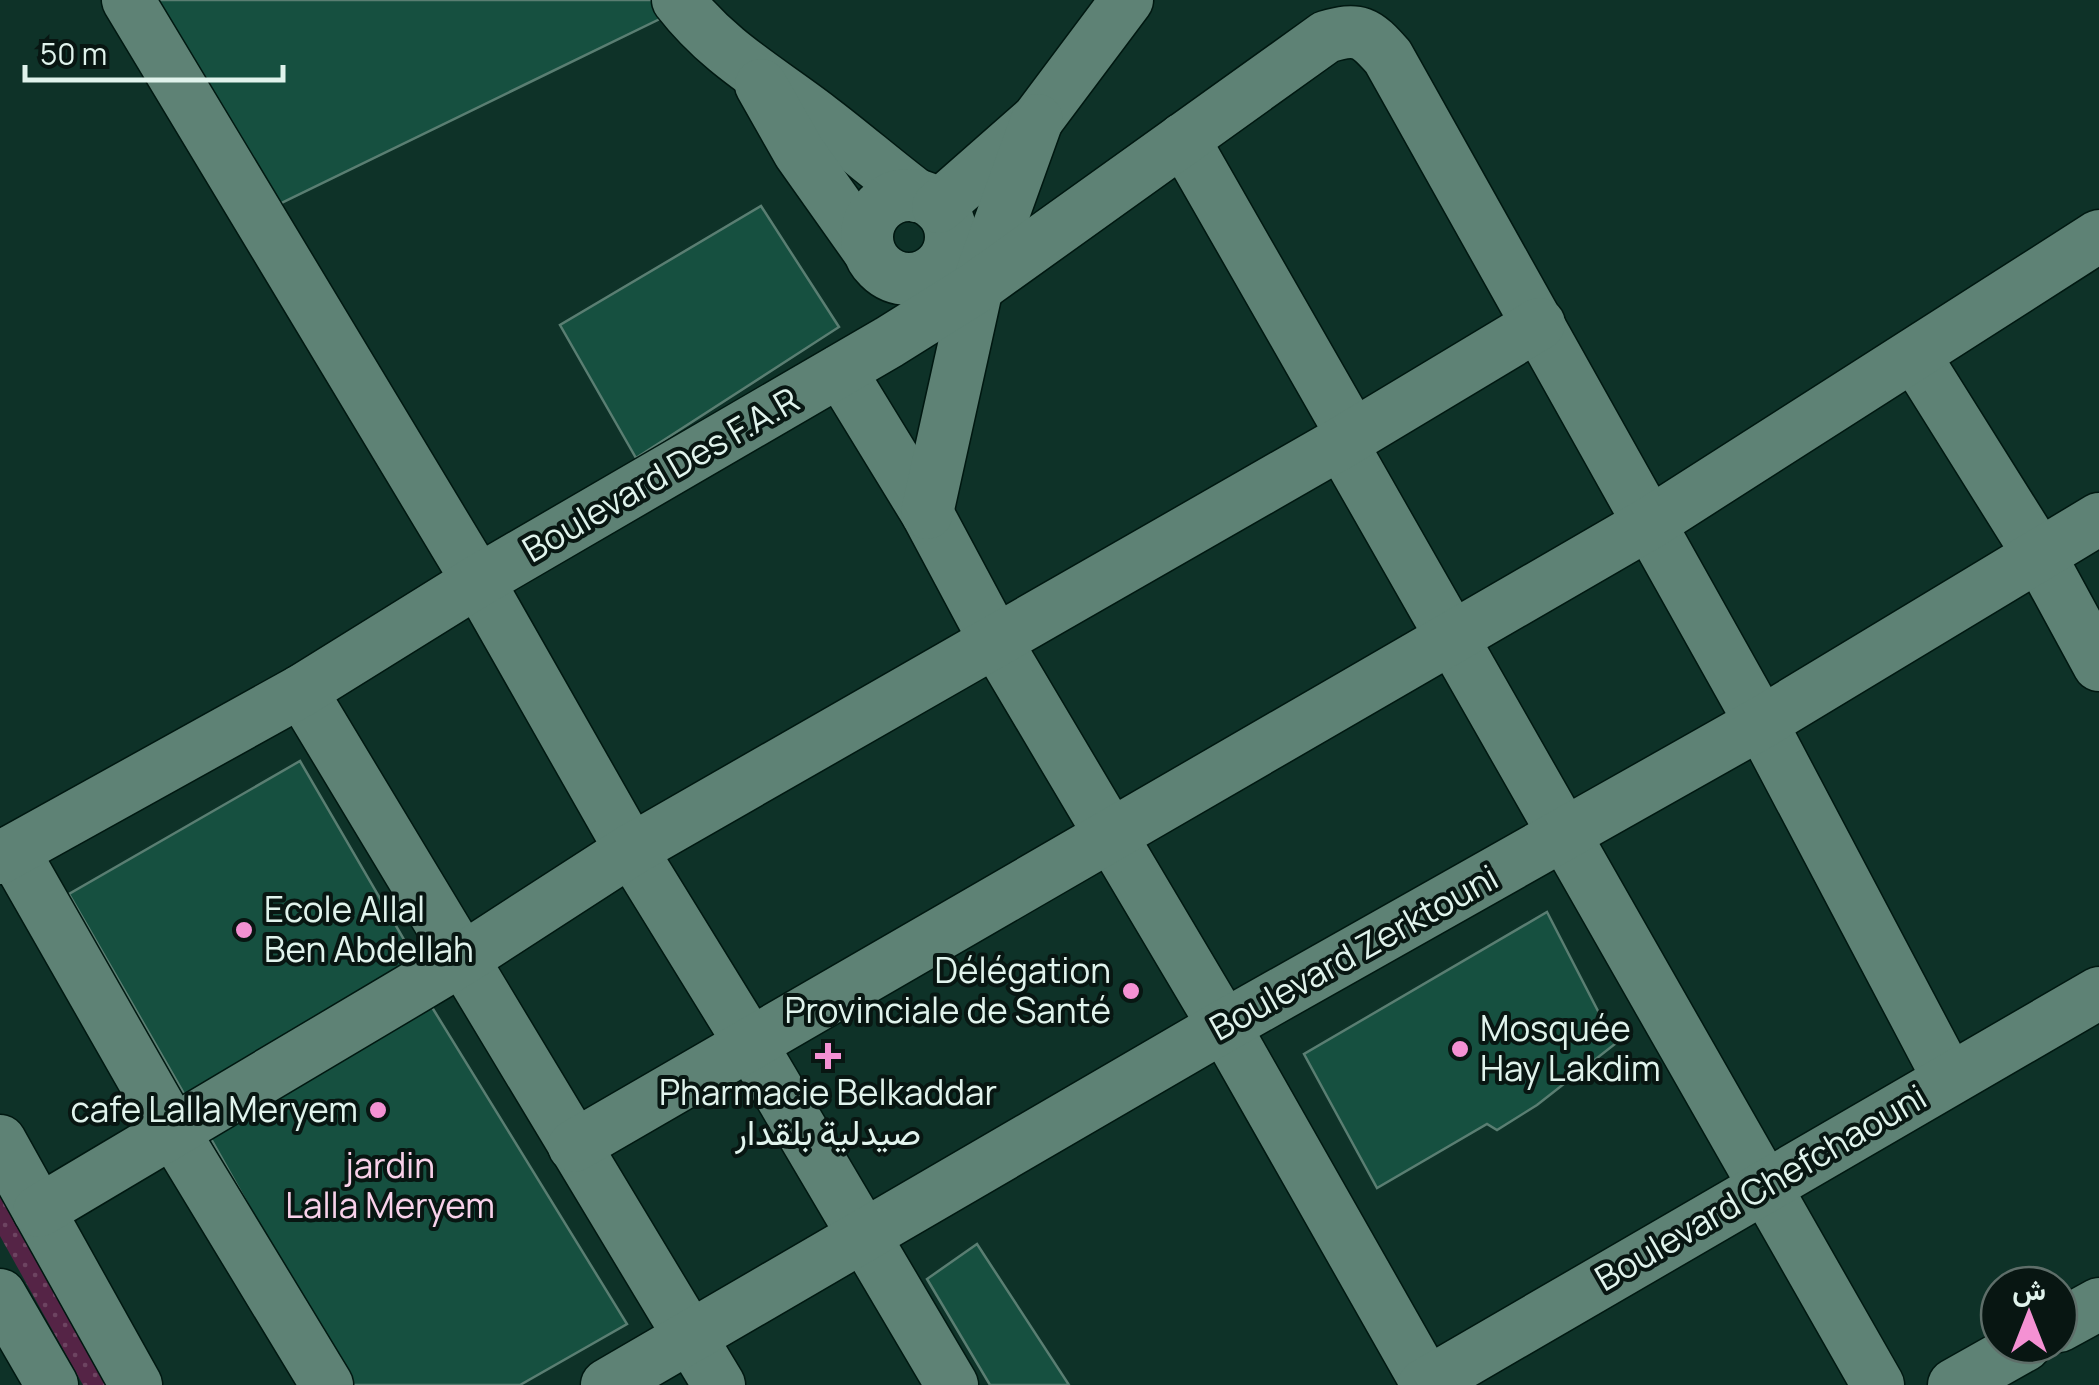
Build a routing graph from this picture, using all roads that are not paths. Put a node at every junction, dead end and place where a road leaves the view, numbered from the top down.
1 (128, 0) edge
2 (678, 0) edge
3 (1127, 0) edge
4 (1367, 15) edge
5 (755, 75) junction
6 (1036, 120) junction
7 (1183, 139) junction
8 (927, 202) junction
9 (2099, 236) edge
10 (867, 248) junction
11 (948, 291) junction
12 (1538, 324) junction
13 (1914, 355) junction
14 (840, 371) junction
15 (1347, 439) junction
16 (927, 512) junction
17 (2099, 519) edge
18 (1650, 523) junction
19 (2038, 553) junction
20 (478, 581) junction
21 (1454, 637) junction
22 (996, 642) junction
23 (2099, 665) edge
24 (300, 691) junction
25 (1761, 722) junction
26 (1112, 834) junction
27 (1566, 834) junction
28 (631, 850) junction
29 (7, 855) edge
30 (462, 960) junction
31 (2099, 992) edge
32 (1224, 1026) junction
33 (750, 1043) junction
34 (1949, 1079) junction
35 (174, 1132) junction
36 (0, 1141) edge
37 (574, 1146) junction
38 (1764, 1186) junction
39 (39, 1211) junction
40 (862, 1236) junction
41 (0, 1295) edge
42 (690, 1334) junction
43 (1990, 1365) edge
44 (1427, 1384) edge
45 (52, 1385) edge
46 (136, 1385) edge
47 (327, 1385) edge
48 (607, 1385) edge
49 (720, 1385) edge
50 (952, 1385) edge
51 (1878, 1385) edge
52 (1954, 1385) edge

1 - 20 street
2 - 5 street
3 - 6 street
4 - 7 street, Boulevard Des F.A.R
4 - 12 street
5 - 8 street
5 - 10 street
6 - 8 street
6 - 11 street
7 - 11 street, Boulevard Des F.A.R
7 - 15 street
8 - 10 street
8 - 11 street
9 - 13 street
10 - 11 street
11 - 14 street, Boulevard Des F.A.R
11 - 16 street
12 - 15 street
12 - 18 street
13 - 18 street
13 - 19 street
14 - 16 street
14 - 20 street, Boulevard Des F.A.R
15 - 21 street
15 - 22 street
16 - 22 street
17 - 19 street, Boulevard Zerktouni
18 - 21 street
18 - 25 street
19 - 23 street
19 - 25 street, Boulevard Zerktouni
20 - 24 street, Boulevard Des F.A.R
20 - 28 street
21 - 26 street
21 - 27 street
22 - 26 street
22 - 28 street
24 - 29 street, Boulevard Des F.A.R
24 - 30 street
25 - 27 street, Boulevard Zerktouni
25 - 34 street
26 - 32 street
26 - 33 street
27 - 32 street, Boulevard Zerktouni
27 - 38 street
28 - 30 street
28 - 33 street
29 - 35 street
30 - 35 street
30 - 37 street
31 - 34 street, Boulevard Chefchaouni
32 - 40 street, Boulevard Zerktouni
32 - 44 street
33 - 37 street
33 - 40 street
34 - 38 street, Boulevard Chefchaouni
35 - 39 street
35 - 47 street
36 - 39 street
37 - 42 street
38 - 44 street, Boulevard Chefchaouni
38 - 51 street
39 - 46 street
40 - 42 street, Boulevard Zerktouni
40 - 50 street
41 - 45 street
42 - 48 street, Boulevard Zerktouni
42 - 49 street
43 - 52 street

